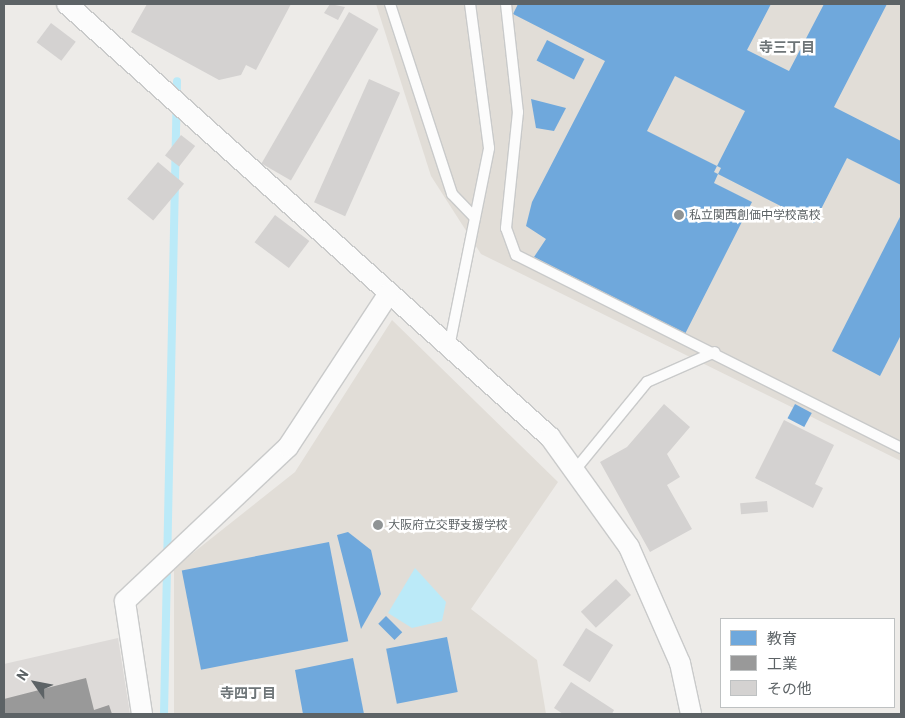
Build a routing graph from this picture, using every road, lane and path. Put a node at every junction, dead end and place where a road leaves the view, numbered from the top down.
1 (67, 4) edge
2 (390, 4) edge
3 (470, 4) edge
4 (506, 4) edge
5 (475, 218) junction
6 (389, 293) junction
7 (449, 347) junction
8 (715, 352) junction
9 (901, 448) edge
10 (575, 470) junction
11 (142, 714) edge
12 (691, 714) edge

1 - 6 street
2 - 5 lane
3 - 5 lane
4 - 8 lane
5 - 7 lane
6 - 7 street
6 - 11 street
7 - 10 street
8 - 9 lane
8 - 10 lane
10 - 12 street

